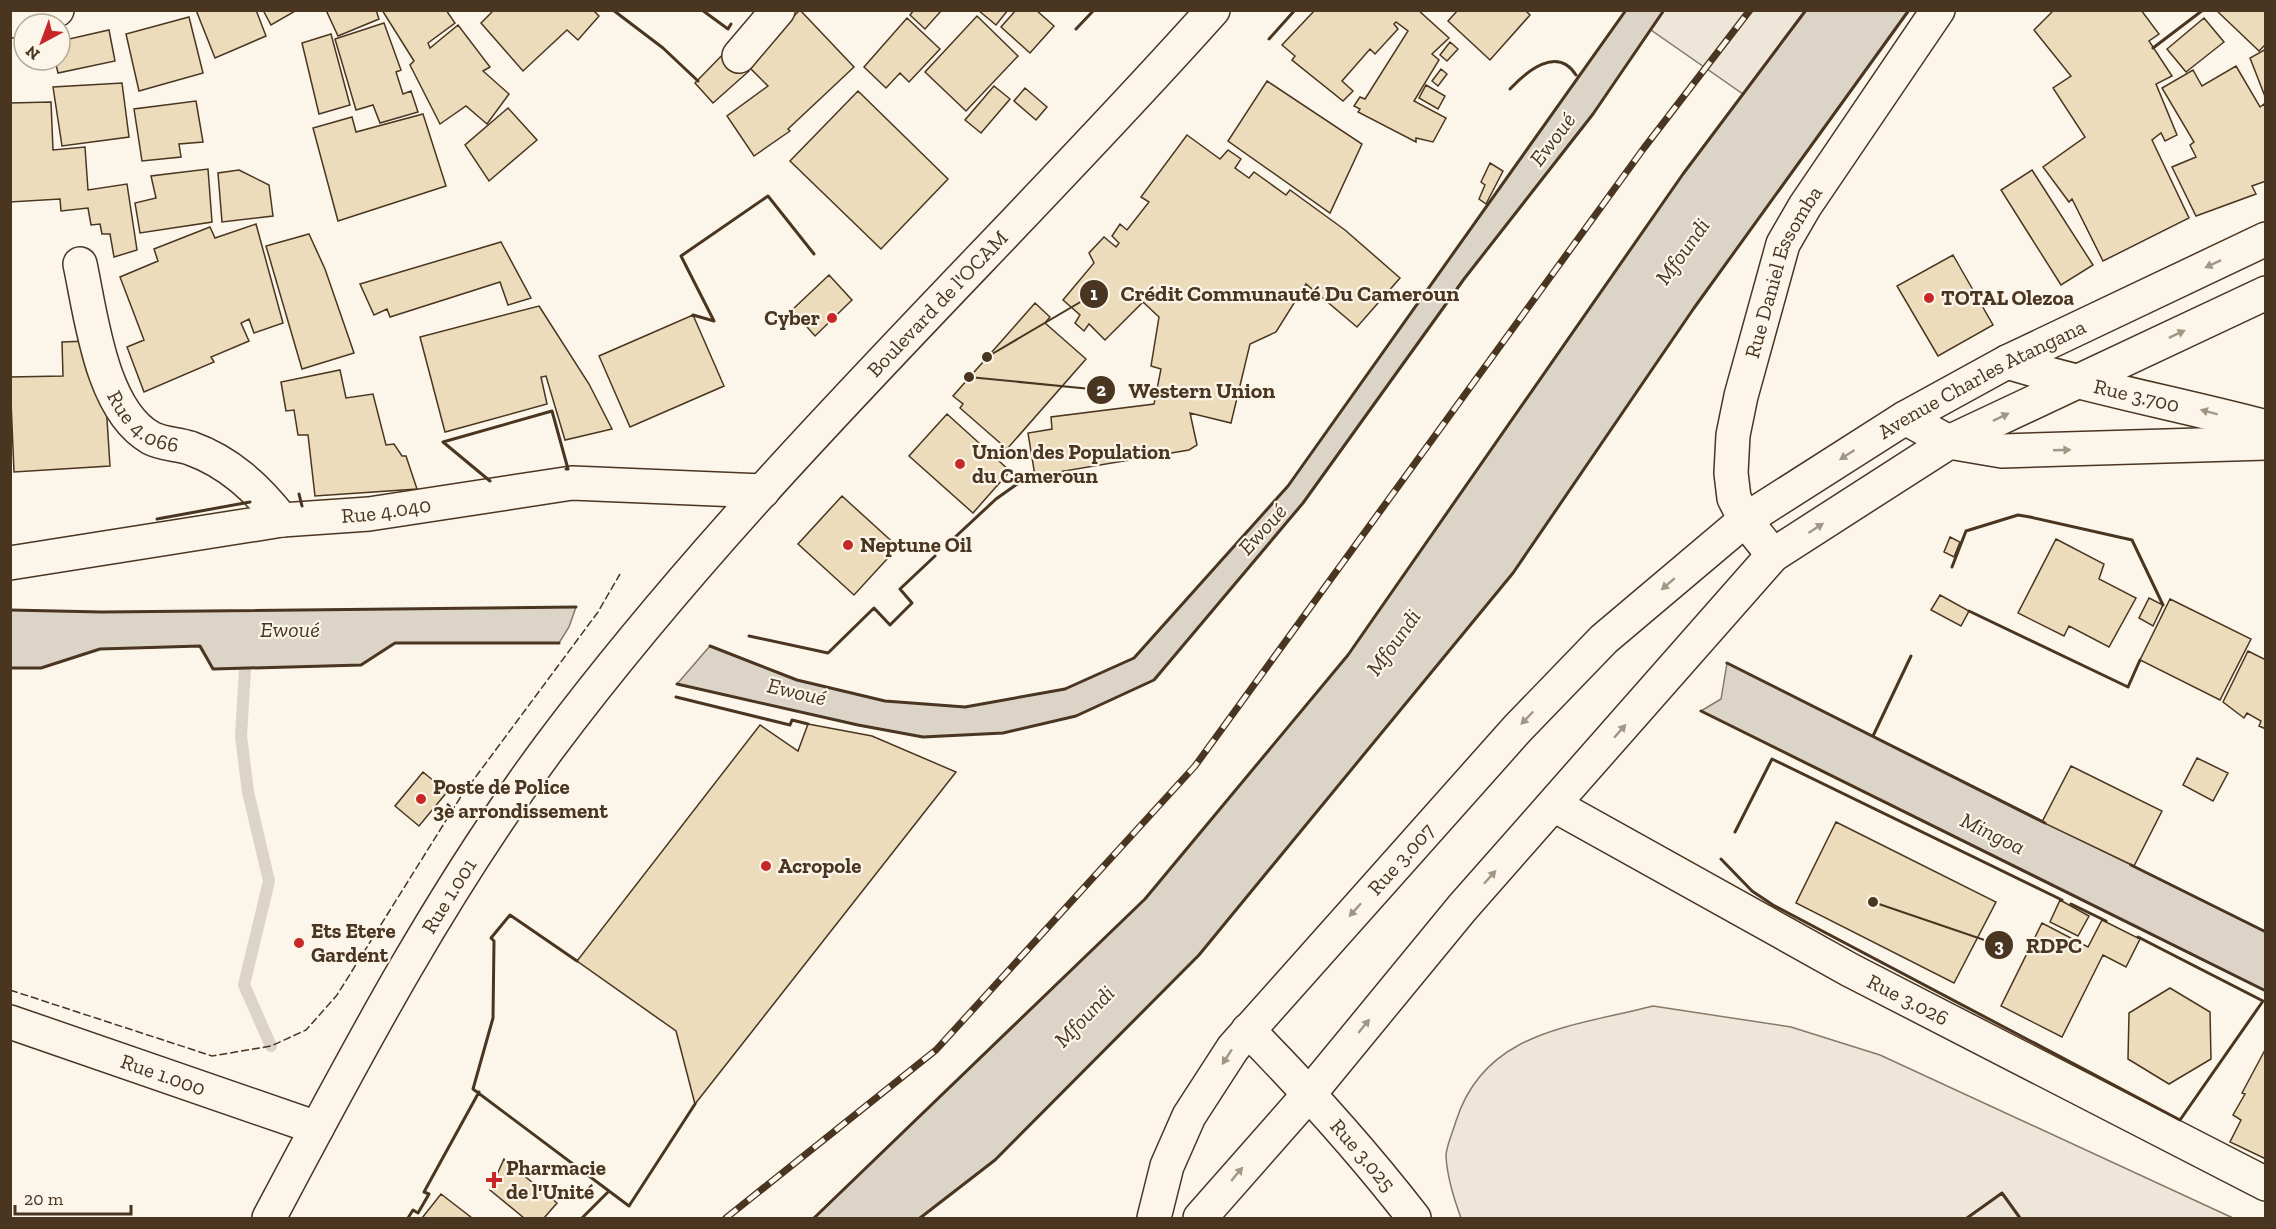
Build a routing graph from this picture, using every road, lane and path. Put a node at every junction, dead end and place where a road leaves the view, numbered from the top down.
1 (57, 10) edge
2 (778, 10) edge
3 (1213, 10) edge
4 (1938, 10) edge
5 (10, 21) edge
6 (739, 56) dead end
7 (2265, 238) edge
8 (80, 264) dead end
9 (2265, 293) edge
10 (2007, 362) junction
11 (2073, 382) junction
12 (1905, 418) junction
13 (2265, 427) edge
14 (1948, 442) junction
15 (2265, 443) edge
16 (763, 491) junction
17 (282, 520) junction
18 (1745, 520) junction
19 (1713, 546) joint
20 (1773, 555) junction
21 (10, 562) edge
22 (667, 600) joint
23 (1554, 805) junction
24 (10, 1022) edge
25 (1248, 1030) junction
26 (1310, 1093) junction
27 (317, 1128) junction
28 (2265, 1184) edge
29 (269, 1218) edge
30 (1154, 1218) edge
31 (1200, 1218) edge
32 (1414, 1218) edge

1 - 5 main road
2 - 6 main road
3 - 16 main road, Boulevard de l'OCAM
4 - 18 main road, Rue Daniel Essomba
7 -> 10 main road, Avenue Charles Atangana
8 - 17 main road, Rue 4.066
11 -> 9 main road, Avenue Charles Atangana
10 - 11 main road, Rue 3.700
10 - 12 main road, Avenue Charles Atangana
13 -> 11 main road, Rue 3.700
14 -> 11 main road, Avenue Charles Atangana
12 - 14 main road
12 -> 18 main road, Avenue Charles Atangana
14 -> 15 main road
20 -> 14 main road, Avenue Charles Atangana
16 - 17 main road, Rue 4.040
16 - 22 main road, Boulevard de l'OCAM
17 - 21 main road, Rue 4.040
18 - 19 main road, Avenue Charles Atangana
18 - 20 main road, Rue Daniel Essomba
19 -> 25 main road, Rue 3.007
23 -> 20 main road, Avenue Charles Atangana
22 - 27 main road, Rue 1.001
26 -> 23 main road
23 - 28 main road, Rue 3.026
24 - 27 main road, Rue 1.000
25 - 26 main road, Rue 3.025
25 -> 30 main road, Rue 3.007
31 -> 26 main road
26 - 32 main road, Rue 3.025
27 - 29 main road, Rue 1.001

